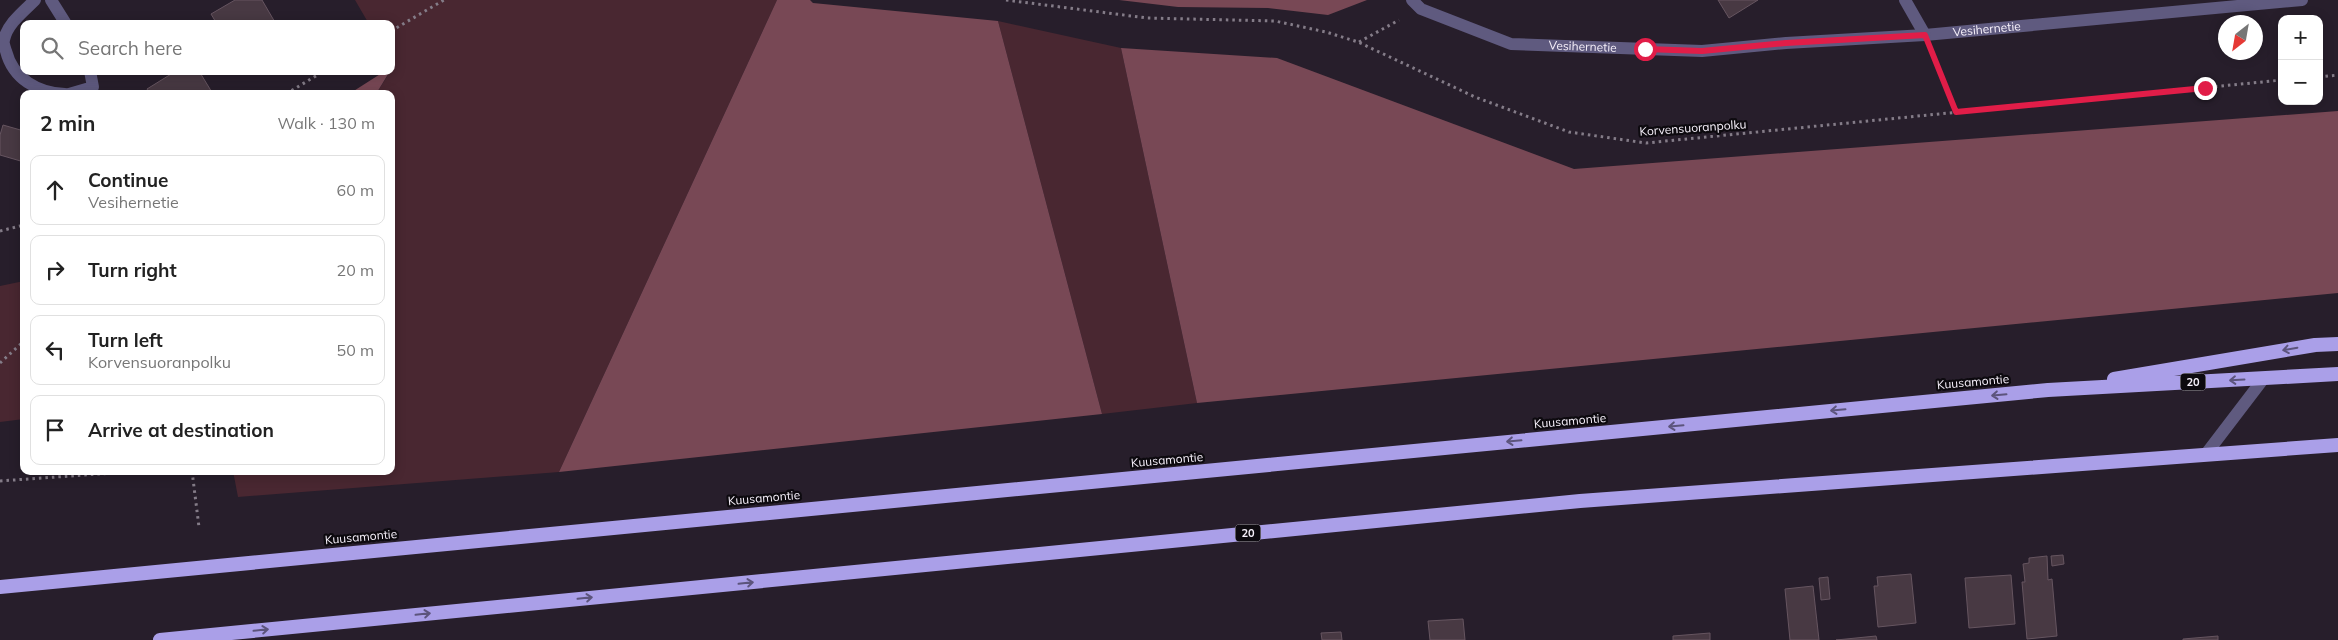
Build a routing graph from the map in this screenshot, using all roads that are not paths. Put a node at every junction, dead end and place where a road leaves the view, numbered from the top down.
1 (35, 0) edge
2 (51, 0) edge
3 (1905, 0) edge
4 (2302, 0) edge
5 (1416, 4) edge
6 (64, 20) edge
7 (1925, 35) junction
8 (91, 75) edge
9 (42, 90) edge
10 (83, 90) edge
11 (2338, 344) edge
12 (2338, 374) edge
13 (2264, 378) junction
14 (2048, 390) junction
15 (2338, 445) edge
16 (2206, 454) junction
17 (0, 586) edge
18 (160, 640) edge

1 - 9 street
2 - 6 street
3 - 7 street
4 - 7 street, Vesihernetie
5 - 7 street, Vesihernetie
8 - 10 street
11 -> 14 highway
12 - 13 highway, Kuusamontie / 20
13 -> 14 highway, Kuusamontie / 20
13 - 16 street
14 -> 17 highway, Kuusamontie / 20
15 - 16 highway, 20
18 -> 16 highway, 20

